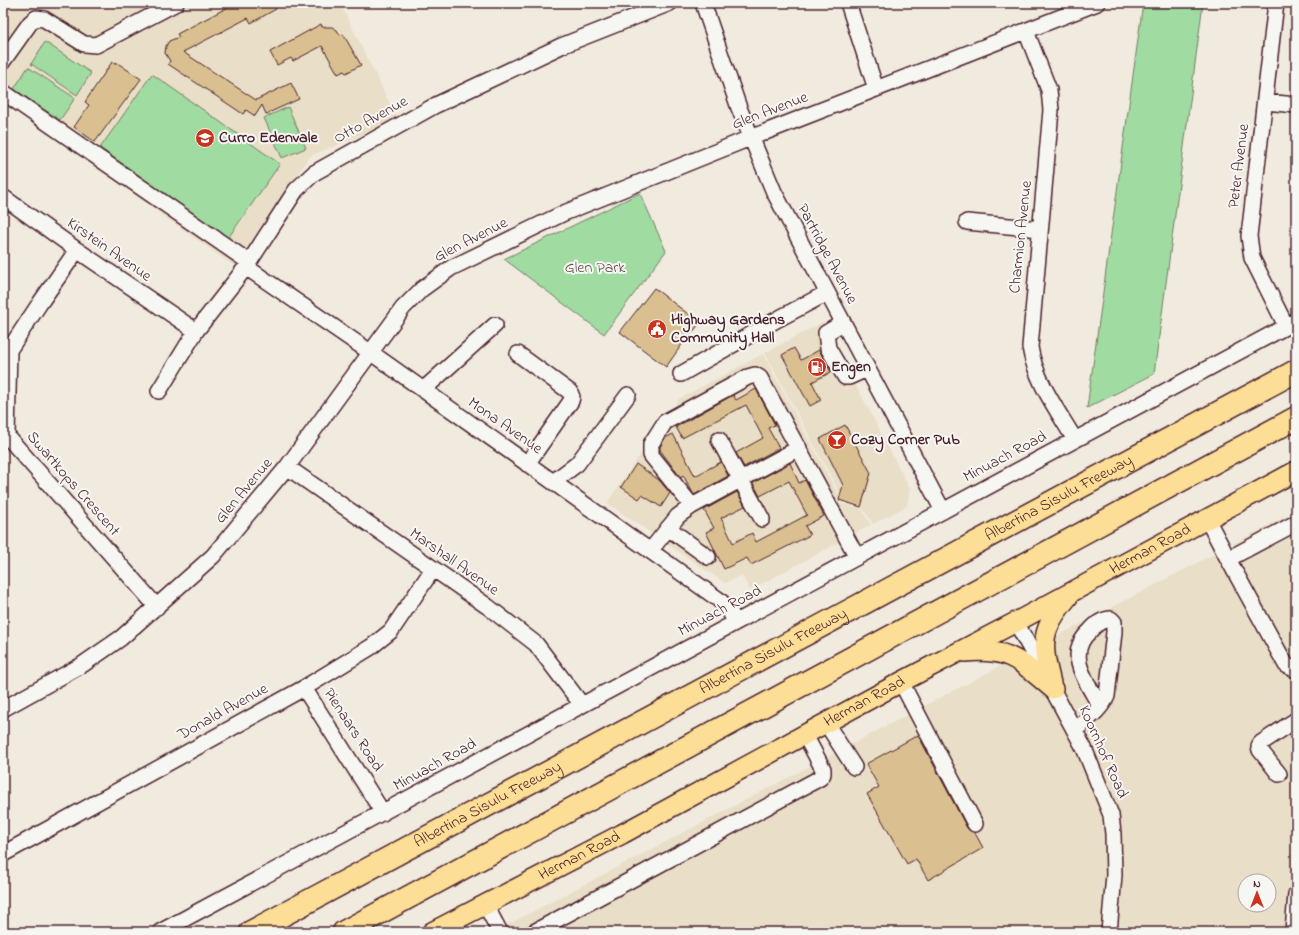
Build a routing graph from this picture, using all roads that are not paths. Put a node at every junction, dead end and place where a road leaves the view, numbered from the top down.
1 (176, 3) edge
2 (670, 3) edge
3 (703, 3) edge
4 (848, 3) edge
5 (1097, 3) edge
6 (1276, 3) edge
7 (1026, 31) junction
8 (3, 62) edge
9 (876, 89) junction
10 (3, 92) edge
11 (1265, 102) junction
12 (1296, 105) edge
13 (750, 138) junction
14 (3, 197) edge
15 (967, 222) dead end
16 (1040, 229) junction
17 (77, 250) junction
18 (248, 265) junction
19 (827, 293) junction
20 (843, 324) junction
21 (1291, 324) edge
22 (495, 325) dead end
23 (196, 331) junction
24 (6, 350) edge
25 (370, 352) junction
26 (518, 354) dead end
27 (867, 369) junction
28 (1296, 371) edge
29 (681, 374) dead end
30 (423, 390) junction
31 (159, 391) dead end
32 (628, 394) dead end
33 (1296, 418) edge
34 (5, 438) edge
35 (719, 440) dead end
36 (1075, 440) junction
37 (798, 448) junction
38 (527, 464) junction
39 (287, 467) junction
40 (1296, 471) edge
41 (741, 479) junction
42 (553, 482) junction
43 (692, 506) junction
44 (944, 511) junction
45 (762, 519) dead end
46 (1207, 519) junction
47 (1296, 523) edge
48 (668, 528) junction
49 (650, 551) junction
50 (708, 557) dead end
51 (857, 557) junction
52 (1228, 559) junction
53 (432, 569) junction
54 (1074, 590) junction
55 (157, 607) junction
56 (1016, 622) junction
57 (735, 623) junction
58 (957, 653) junction
59 (1296, 670) edge
60 (900, 682) junction
61 (1052, 686) junction
62 (304, 688) junction
63 (582, 705) junction
64 (1100, 706) junction
65 (3, 709) edge
66 (1296, 720) edge
67 (826, 723) junction
68 (1075, 730) junction
69 (805, 735) junction
70 (854, 767) dead end
71 (1279, 774) dead end
72 (383, 813) junction
73 (975, 824) dead end
74 (3, 854) edge
75 (1296, 894) edge
76 (485, 904) junction
77 (500, 931) edge
78 (160, 932) edge
79 (251, 932) edge
80 (344, 932) edge
81 (432, 932) edge
82 (534, 932) edge
83 (1109, 932) edge
84 (1293, 932) edge

1 - 8 street
2 - 18 street, Otto Avenue
3 - 13 street, Partridge Avenue
4 - 9 street
5 - 7 street, Glen Avenue
6 - 11 street, Peter Avenue
7 - 9 street, Glen Avenue
7 - 16 street, Charmion Avenue
9 - 13 street, Glen Avenue
10 - 18 street, Mona Avenue
11 - 12 street
11 - 21 street, Peter Avenue
13 - 19 street, Partridge Avenue
13 - 25 street, Glen Avenue
14 - 17 street, Kirstein Avenue
15 - 16 street
16 - 36 street, Charmion Avenue
17 - 23 street, Kirstein Avenue
17 - 24 street
18 - 23 street, Otto Avenue
18 - 25 street, Mona Avenue
19 - 20 street, Partridge Avenue
19 - 29 street
20 - 27 street, Partridge Avenue
20 - 27 street
21 - 36 street, Minuach Road
22 - 30 street
23 - 31 street, Otto Avenue
24 - 34 street, Swartkops Crescent
25 - 30 street, Mona Avenue
25 - 39 street, Glen Avenue
26 - 38 street
27 - 44 street, Partridge Avenue
28 - 79 highway, Albertina Sisulu Freeway
30 - 38 street, Mona Avenue
32 - 42 street
33 - 80 highway
34 - 55 street, Swartkops Crescent
35 - 41 street
36 - 44 street, Minuach Road
37 - 41 street
37 - 43 street
37 - 51 street
38 - 42 street, Mona Avenue
39 - 53 street, Marshall Avenue
39 - 55 street, Glen Avenue
40 - 46 main road, Herman Road
41 - 43 street
41 - 45 street
42 - 49 street, Mona Avenue
43 - 48 street
44 - 51 street, Minuach Road
46 - 52 street
46 - 54 main road, Herman Road
47 - 52 street
48 - 49 street
48 - 50 street
49 - 57 street, Mona Avenue
51 - 57 street, Minuach Road
52 - 59 street
53 - 62 street, Donald Avenue
53 - 63 street, Marshall Avenue
54 - 56 main road, Herman Road
54 - 61 main road
55 - 65 street, Glen Avenue
56 - 58 main road, Herman Road
56 - 61 street, Koornhof Road
57 - 63 street, Minuach Road
58 - 60 main road, Herman Road
58 - 61 main road
60 - 67 main road, Herman Road
60 - 73 street
61 - 68 street, Koornhof Road
62 - 72 street, Pienaars Road
62 - 74 street, Donald Avenue
63 - 72 street, Minuach Road
64 - 64 street
64 - 68 street
66 - 71 street
67 - 69 main road, Herman Road
67 - 70 street
68 - 83 street, Koornhof Road
69 - 76 main road, Herman Road
69 - 82 street
72 - 78 street, Minuach Road
75 - 84 street
76 - 77 street
76 - 81 main road, Herman Road

